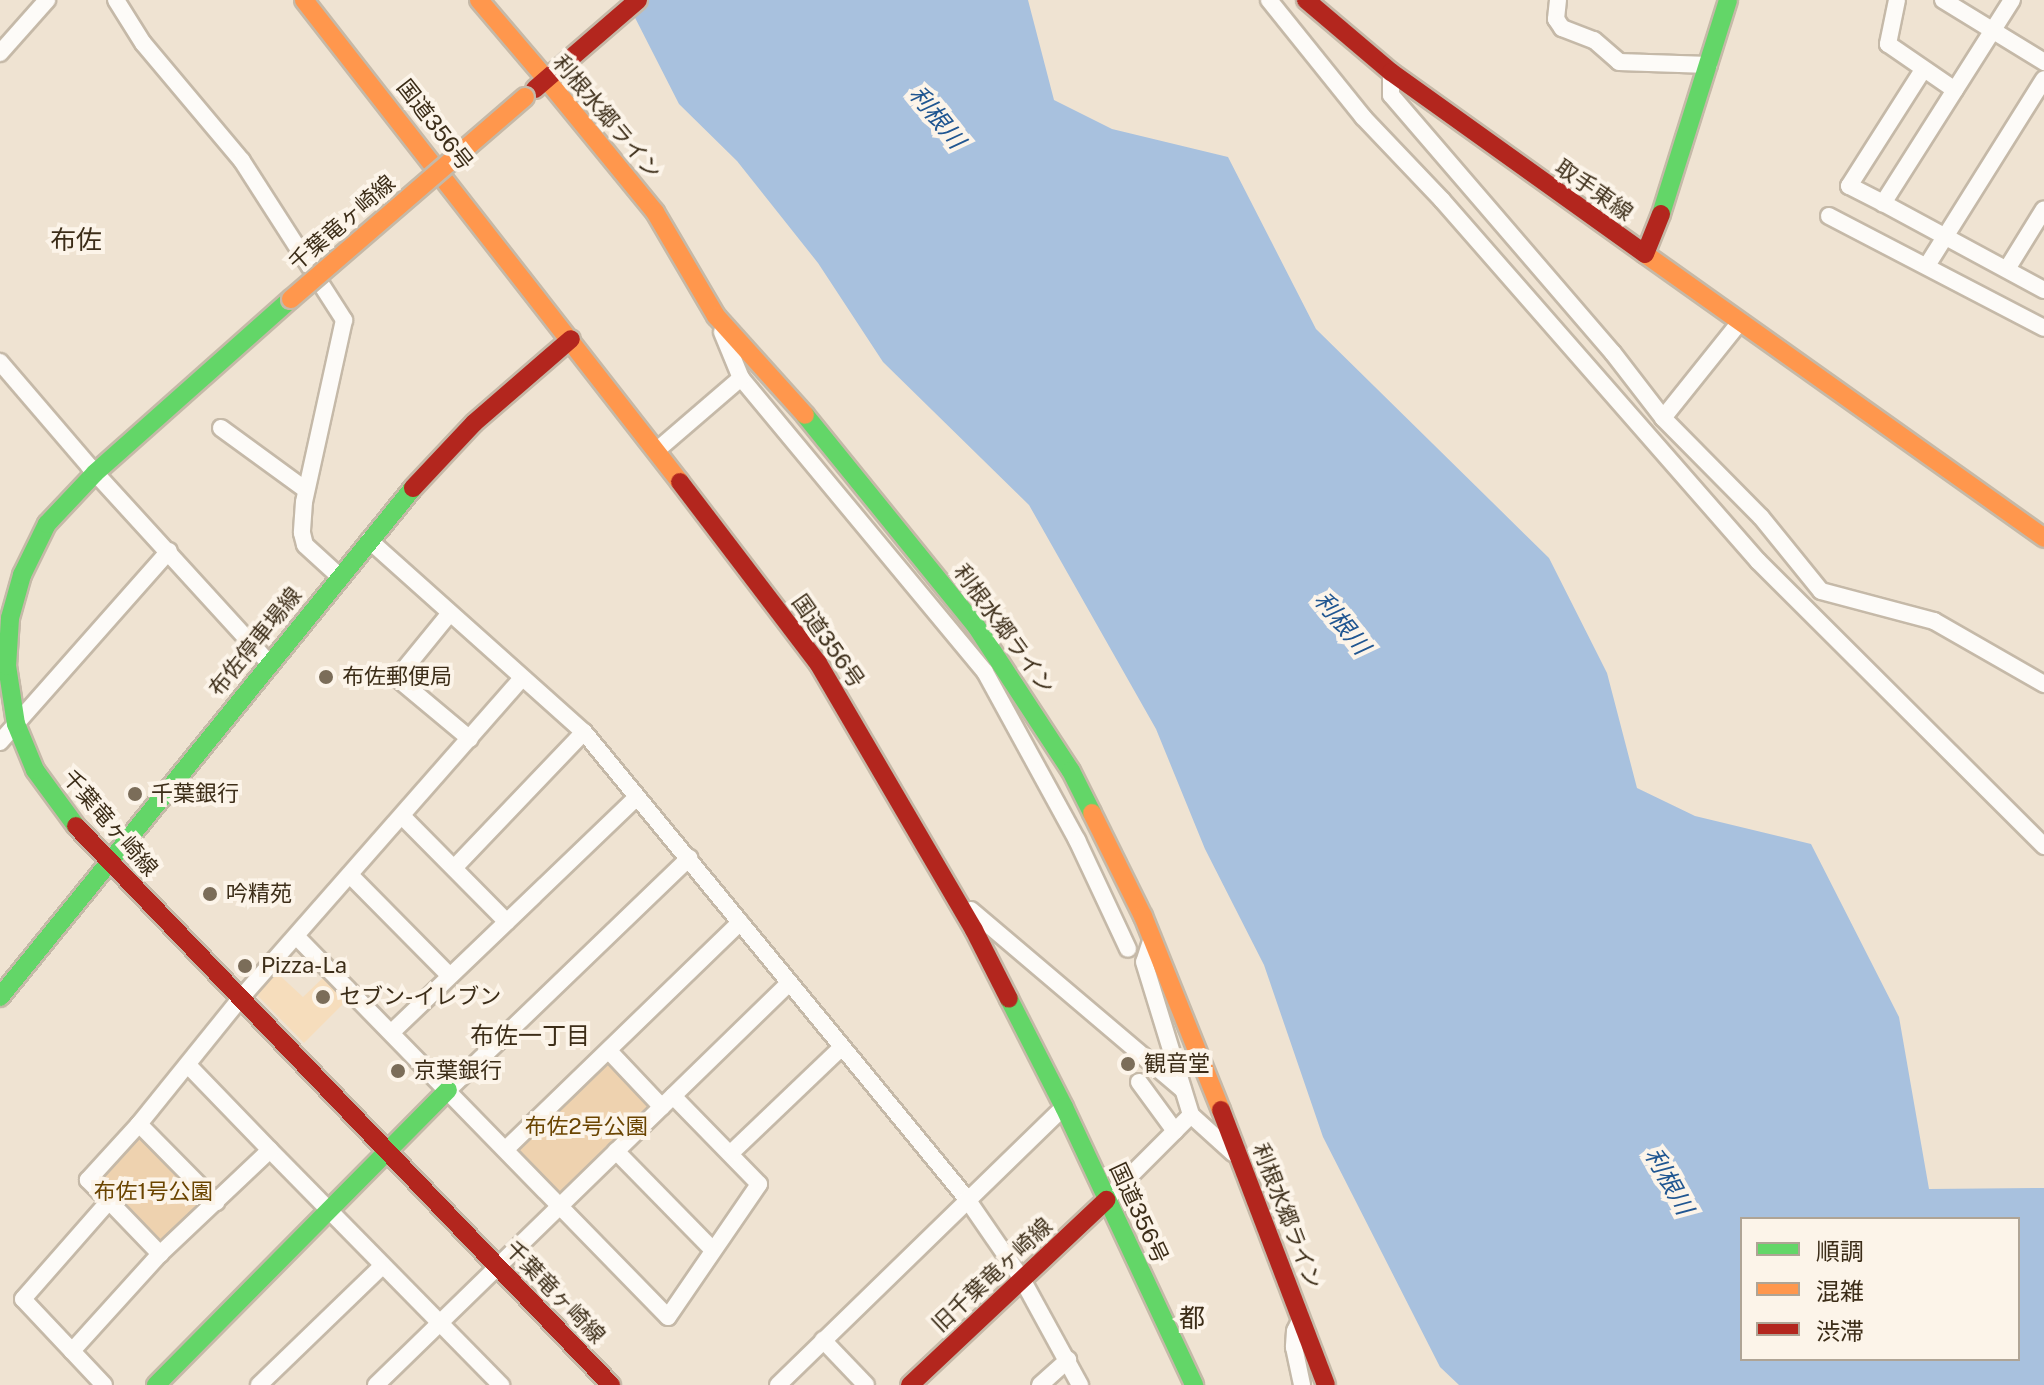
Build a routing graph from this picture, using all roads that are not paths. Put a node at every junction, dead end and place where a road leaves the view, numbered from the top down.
1 (47, 0) edge
2 (116, 0) edge
3 (304, 0) edge
4 (479, 0) edge
5 (638, 0) edge
6 (1269, 0) edge
7 (1306, 0) edge
8 (1558, 0) edge
9 (1728, 0) edge
10 (1897, 0) edge
11 (1943, 0) edge
12 (2012, 0) edge
13 (1327, 5) edge
14 (1992, 31) junction
15 (0, 53) edge
16 (2044, 62) edge
17 (1709, 65) junction
18 (1923, 70) junction
19 (1391, 72) junction
20 (553, 75) junction
21 (2044, 79) edge
22 (1955, 90) junction
23 (1883, 203) junction
24 (2044, 209) edge
25 (1829, 216) dead end
26 (1946, 237) junction
27 (1645, 254) junction
28 (1928, 264) junction
29 (2007, 269) junction
30 (2044, 290) edge
31 (716, 316) junction
32 (1739, 323) junction
33 (2044, 328) edge
34 (571, 339) junction
35 (0, 362) edge
36 (741, 378) junction
37 (785, 391) junction
38 (1663, 418) junction
39 (221, 428) dead end
40 (656, 451) junction
41 (95, 473) junction
42 (306, 490) junction
43 (2044, 538) edge
44 (369, 540) junction
45 (169, 551) junction
46 (339, 576) junction
47 (450, 613) junction
48 (269, 663) junction
49 (3, 666) edge
50 (522, 678) junction
51 (2044, 684) edge
52 (16, 724) junction
53 (584, 732) junction
54 (470, 739) junction
55 (0, 742) edge
56 (637, 797) junction
57 (402, 816) junction
58 (2044, 846) edge
59 (689, 858) junction
60 (109, 862) junction
61 (454, 868) junction
62 (351, 876) junction
63 (957, 897) junction
64 (507, 922) junction
65 (740, 922) junction
66 (297, 937) junction
67 (1152, 938) junction
68 (1128, 949) dead end
69 (449, 975) junction
70 (788, 984) junction
71 (0, 997) edge
72 (240, 999) junction
73 (393, 1031) junction
74 (841, 1048) junction
75 (609, 1051) junction
76 (188, 1065) junction
77 (1139, 1082) dead end
78 (448, 1090) junction
79 (1183, 1090) junction
80 (668, 1102) junction
81 (1064, 1107) junction
82 (1191, 1115) junction
83 (139, 1124) junction
84 (1175, 1131) junction
85 (506, 1149) junction
86 (270, 1150) junction
87 (387, 1150) junction
88 (616, 1151) junction
89 (731, 1153) junction
90 (1241, 1160) junction
91 (967, 1199) junction
92 (1106, 1200) junction
93 (109, 1201) junction
94 (216, 1202) junction
95 (558, 1205) junction
96 (328, 1211) junction
97 (712, 1249) junction
98 (160, 1254) junction
99 (381, 1267) junction
100 (498, 1267) junction
101 (1022, 1279) junction
102 (1301, 1319) junction
103 (438, 1325) junction
104 (823, 1340) junction
105 (72, 1351) junction
106 (1068, 1360) junction
107 (498, 1384) edge
108 (104, 1385) edge
109 (156, 1385) edge
110 (259, 1385) edge
111 (376, 1385) edge
112 (611, 1385) edge
113 (778, 1385) edge
114 (866, 1385) edge
115 (910, 1385) edge
116 (1040, 1385) edge
117 (1080, 1385) edge
118 (1194, 1385) edge
119 (1302, 1385) edge
120 (1326, 1385) edge

1 - 15 street
2 - 42 street
3 - 34 main road, 国道356号
4 - 20 main road, 利根水郷ライン
5 - 20 main road, 千葉竜ヶ崎線
6 - 58 street
7 - 13 main road, 取手東線
8 - 17 street
9 - 17 main road, 取手東線
10 - 18 street
11 - 14 street
12 - 14 street
13 - 19 main road, 取手東線
14 - 16 street
14 - 22 street
17 - 27 main road, 取手東線
18 - 22 street
18 - 23 street
19 - 27 main road, 取手東線
19 - 38 street
20 - 31 main road, 利根水郷ライン
20 - 41 main road, 千葉竜ヶ崎線, bridge
21 - 26 street
22 - 23 street
23 - 26 street
24 - 29 street
25 - 28 street
26 - 28 street
26 - 29 street
27 - 32 main road
28 - 33 street
29 - 30 street
31 - 36 street
31 - 37 main road, 利根水郷ライン
32 - 38 street
32 - 43 main road
34 - 40 main road, 国道356号
34 - 44 main road, 布佐停車場線
35 - 41 street
36 - 37 street
36 - 40 street
36 - 68 street
37 - 67 main road, 利根水郷ライン
38 - 51 street
39 - 42 street
40 - 63 main road, 国道356号
41 - 45 street
41 - 49 main road, 千葉竜ヶ崎線
42 - 46 street
44 - 46 main road, 布佐停車場線
44 - 47 street
45 - 48 street
45 - 52 street
46 - 48 main road, 布佐停車場線
47 - 50 street
47 - 54 street
48 - 60 main road, 布佐停車場線
49 - 52 main road, 千葉竜ヶ崎線
50 - 53 street
50 - 54 street
52 - 55 street
52 - 60 main road, 千葉竜ヶ崎線
53 - 56 street
53 - 61 street
54 - 57 street
56 - 59 street
56 - 64 street
57 - 61 street
57 - 62 street
59 - 65 street
59 - 78 street
60 - 71 main road, 布佐停車場線
60 - 72 main road, 千葉竜ヶ崎線
61 - 64 street
62 - 66 street
62 - 69 street
63 - 79 street
63 - 81 main road, 国道356号
64 - 69 street
65 - 70 street
65 - 75 street
66 - 72 street
66 - 73 street
67 - 79 street
67 - 90 main road, 利根水郷ライン
69 - 73 street
70 - 74 street
70 - 80 street
72 - 76 street
72 - 87 main road, 千葉竜ヶ崎線
73 - 78 street
74 - 89 street
74 - 91 street
75 - 80 street
75 - 85 street
76 - 83 street
76 - 86 street
77 - 84 street
78 - 85 street
78 - 87 main road
79 - 82 street
80 - 88 street
80 - 89 street
81 - 91 street
81 - 92 main road, 国道356号
82 - 84 street
82 - 90 street
83 - 93 street
83 - 94 street
84 - 92 street
85 - 95 street
86 - 94 street
86 - 96 street
87 - 96 main road
87 - 100 main road, 千葉竜ヶ崎線
88 - 95 street
88 - 97 street
89 - 97 street
90 - 102 main road, 利根水郷ライン
91 - 101 street
91 - 104 street
92 - 101 main road, 旧千葉竜ヶ崎線
92 - 118 main road, 国道356号
93 - 98 street
93 - 105 street
94 - 98 street
95 - 97 street
95 - 100 street
96 - 99 street
96 - 109 main road
98 - 105 street
99 - 103 street
99 - 110 street
100 - 103 street
100 - 112 main road, 千葉竜ヶ崎線
101 - 106 street
101 - 115 main road, 旧千葉竜ヶ崎線
102 - 119 street
102 - 120 main road, 利根水郷ライン
103 - 107 street
103 - 111 street
104 - 113 street
104 - 114 street
105 - 108 street
106 - 116 street
106 - 117 street

